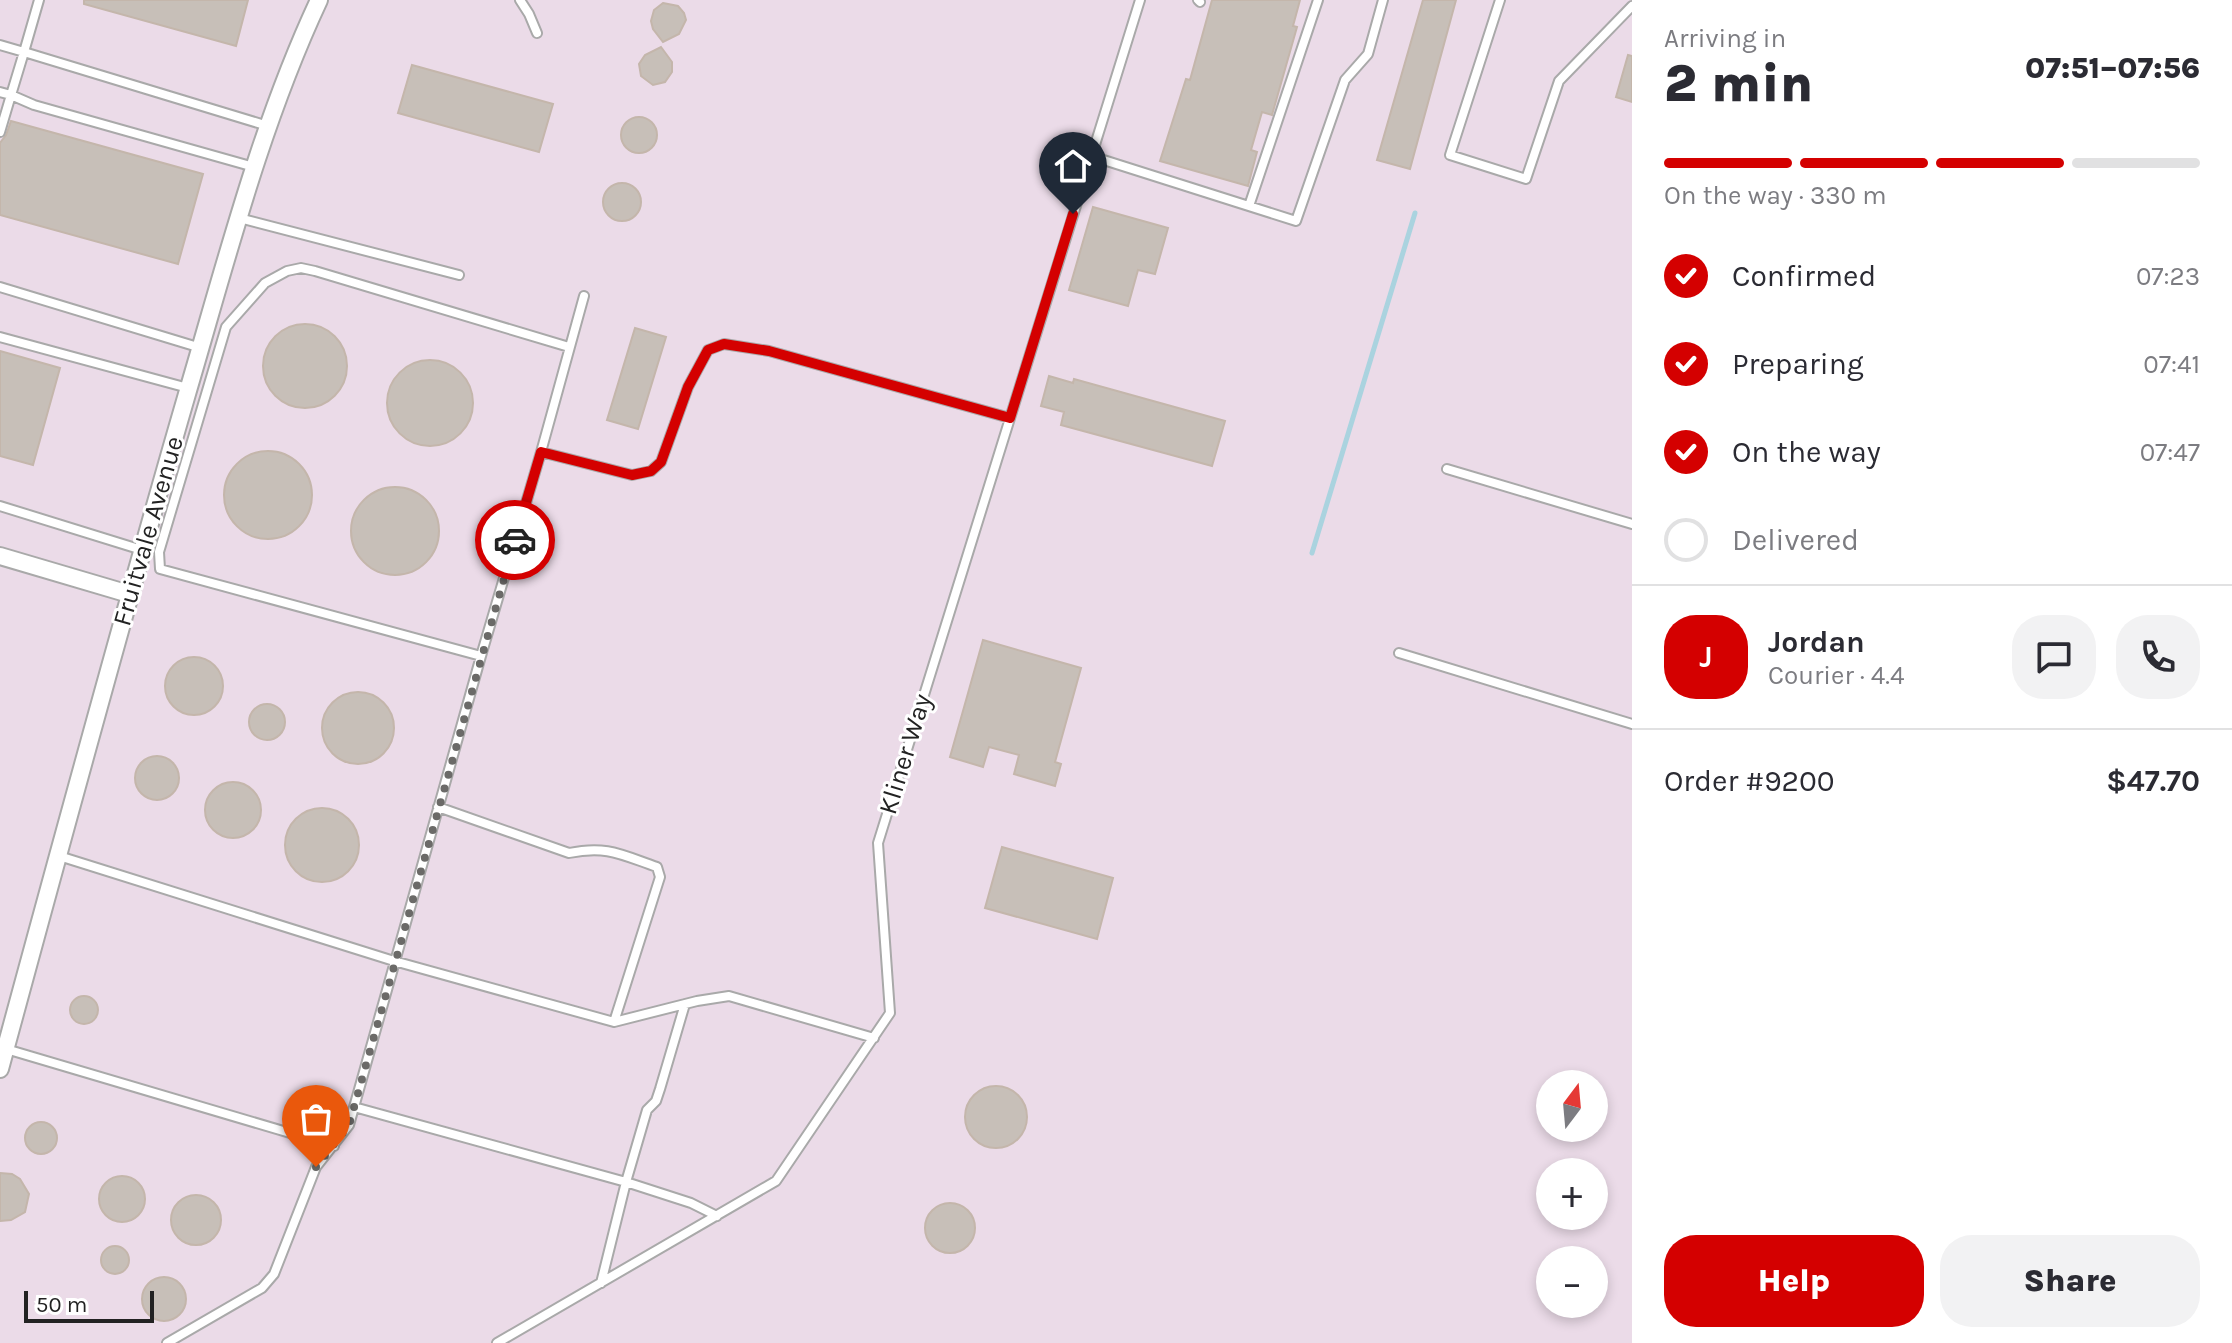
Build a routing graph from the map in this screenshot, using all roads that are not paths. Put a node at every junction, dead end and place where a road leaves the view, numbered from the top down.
1 (39, 0) edge
2 (319, 0) edge
3 (520, 0) edge
4 (1140, 0) edge
5 (1318, 0) edge
6 (1383, 0) edge
7 (1500, 0) edge
8 (1632, 6) edge
9 (537, 33) dead end
10 (0, 45) edge
11 (24, 52) junction
12 (0, 92) edge
13 (11, 95) junction
14 (268, 126) junction
15 (0, 132) edge
16 (1091, 156) junction
17 (254, 167) junction
18 (1249, 206) junction
19 (239, 218) junction
20 (459, 275) dead end
21 (0, 287) edge
22 (584, 296) dead end
23 (0, 337) edge
24 (569, 347) junction
25 (201, 348) junction
26 (189, 388) junction
27 (1010, 418) junction
28 (541, 452) junction
29 (1447, 469) dead end
30 (0, 506) edge
31 (1632, 524) edge
32 (142, 550) junction
33 (0, 556) edge
34 (129, 594) junction
35 (1399, 653) dead end
36 (481, 656) junction
37 (1632, 724) edge
38 (438, 807) junction
39 (58, 855) junction
40 (394, 961) junction
41 (685, 1004) junction
42 (614, 1022) junction
43 (874, 1038) junction
44 (5, 1049) junction
45 (0, 1069) edge
46 (354, 1107) junction
47 (334, 1146) junction
48 (626, 1182) junction
49 (717, 1216) junction
50 (601, 1283) junction
51 (167, 1343) edge
52 (497, 1343) edge

1 - 11 lane
2 - 14 street, Fruitvale Avenue
3 - 9 lane
4 - 16 lane, Kliner Way
5 - 18 lane
6 - 18 lane
7 - 8 lane
10 - 11 lane
11 - 13 lane
11 - 14 lane
12 - 13 lane
13 - 15 lane
13 - 17 lane
14 - 17 street, Fruitvale Avenue
16 - 18 lane
16 - 27 lane, Kliner Way
17 - 19 street, Fruitvale Avenue
19 - 20 lane
19 - 25 street, Fruitvale Avenue
21 - 25 lane
22 - 24 lane
23 - 26 lane
24 - 28 lane
24 - 36 lane
25 - 26 street, Fruitvale Avenue
26 - 32 street, Fruitvale Avenue
27 - 28 lane
27 - 43 lane, Kliner Way
28 - 36 lane
29 - 31 lane
30 - 32 lane
32 - 34 street, Fruitvale Avenue
33 - 34 street
34 - 39 street, Fruitvale Avenue
35 - 37 lane
36 - 38 lane
38 - 40 lane
38 - 42 lane
39 - 40 lane
39 - 44 street, Fruitvale Avenue
40 - 42 lane
40 - 46 lane
41 - 42 lane
41 - 43 lane
41 - 48 lane
43 - 49 lane, Kliner Way
44 - 45 street, Fruitvale Avenue
44 - 47 lane
46 - 47 lane
46 - 48 lane
47 - 51 lane
48 - 49 lane
48 - 50 lane
49 - 50 lane, Kliner Way
50 - 52 lane, Kliner Way

